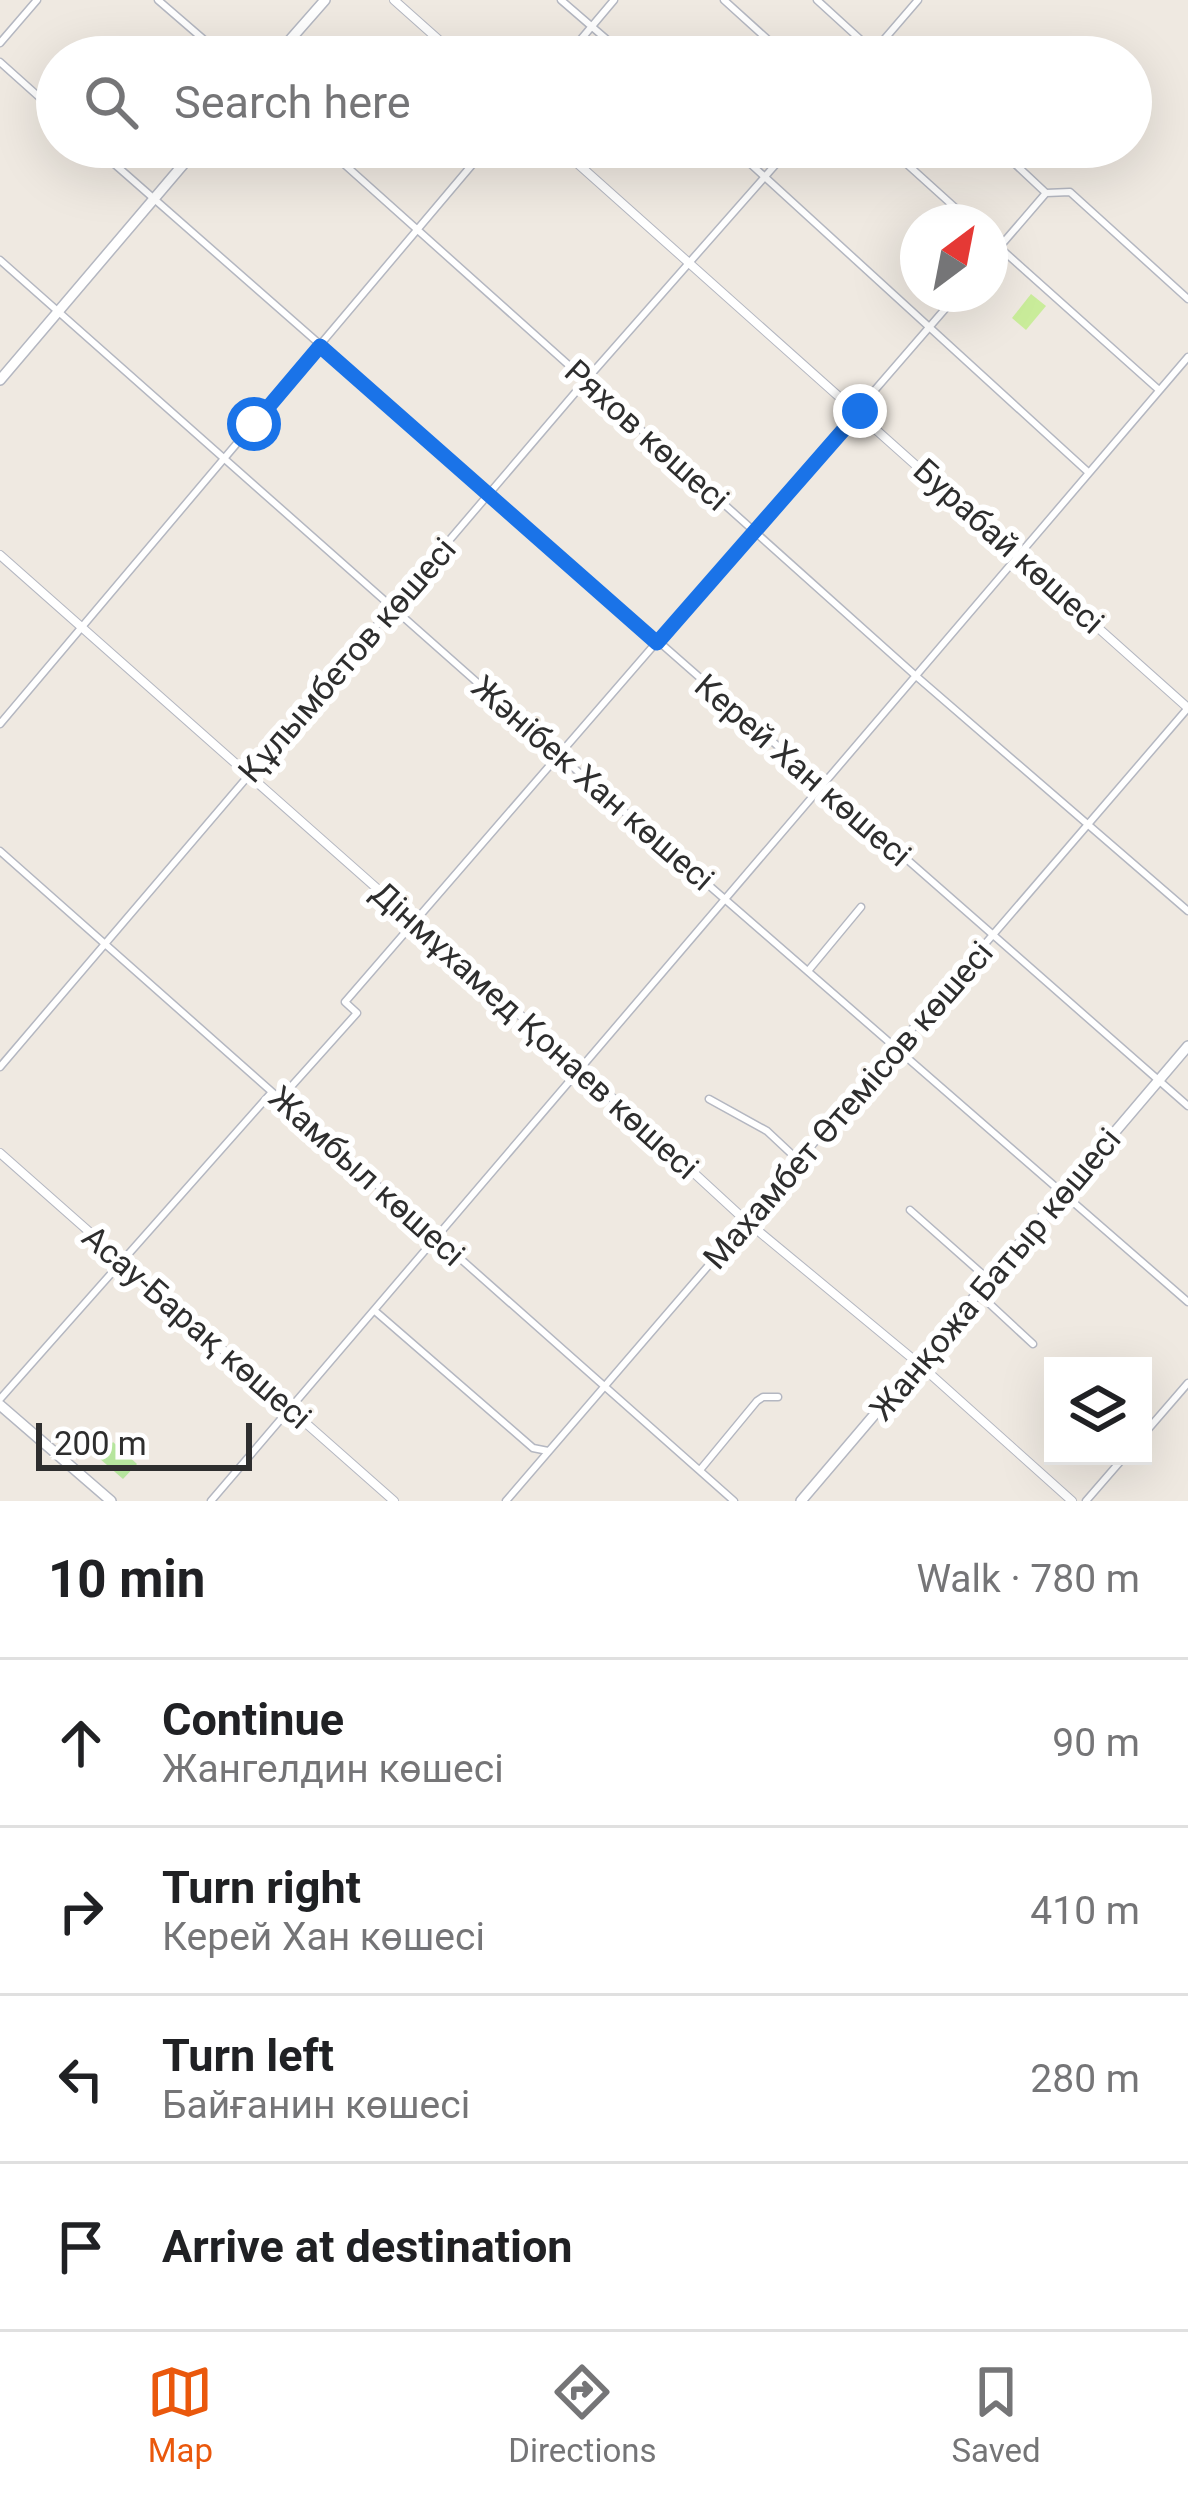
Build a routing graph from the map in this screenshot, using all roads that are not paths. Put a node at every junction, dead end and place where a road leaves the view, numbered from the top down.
1 (37, 0) edge
2 (158, 0) edge
3 (325, 0) edge
4 (394, 0) edge
5 (561, 0) edge
6 (614, 0) edge
7 (724, 0) edge
8 (817, 0) edge
9 (918, 0) edge
10 (592, 27) junction
11 (200, 36) edge
12 (293, 36) edge
13 (434, 36) edge
14 (584, 36) edge
15 (602, 36) edge
16 (764, 36) edge
17 (854, 36) edge
18 (887, 36) edge
19 (0, 43) edge
20 (0, 62) edge
21 (36, 94) edge
22 (119, 168) edge
23 (180, 168) edge
24 (349, 168) edge
25 (470, 168) edge
26 (583, 168) edge
27 (757, 168) edge
28 (773, 168) edge
29 (911, 168) edge
30 (1019, 168) edge
31 (766, 176) junction
32 (1046, 193) junction
33 (154, 199) junction
34 (951, 204) edge
35 (418, 230) junction
36 (1008, 237) edge
37 (1008, 256) edge
38 (0, 260) edge
39 (690, 263) junction
40 (1188, 299) edge
41 (59, 312) junction
42 (943, 312) edge
43 (928, 329) junction
44 (320, 346) junction
45 (1188, 357) edge
46 (0, 380) edge
47 (586, 380) junction
48 (1159, 390) junction
49 (860, 411) junction
50 (223, 460) junction
51 (1088, 472) junction
52 (488, 495) junction
53 (753, 530) junction
54 (0, 555) edge
55 (1019, 556) junction
56 (393, 607) junction
57 (82, 627) junction
58 (657, 643) junction
59 (916, 676) junction
60 (1188, 708) edge
61 (0, 724) edge
62 (559, 755) junction
63 (249, 774) junction
64 (823, 787) junction
65 (1088, 826) junction
66 (0, 850) edge
67 (726, 899) junction
68 (861, 907) dead end
69 (1188, 911) edge
70 (415, 923) junction
71 (995, 936) junction
72 (105, 944) junction
73 (808, 970) junction
74 (1188, 1046) edge
75 (898, 1049) junction
76 (0, 1067) edge
77 (581, 1069) junction
78 (1159, 1081) junction
79 (272, 1091) junction
80 (280, 1099) junction
81 (709, 1099) dead end
82 (1188, 1106) edge
83 (0, 1153) edge
84 (798, 1160) junction
85 (1065, 1194) junction
86 (910, 1210) dead end
87 (746, 1220) junction
88 (437, 1239) junction
89 (123, 1261) junction
90 (990, 1282) junction
91 (979, 1294) junction
92 (1188, 1303) edge
93 (375, 1311) junction
94 (1033, 1344) dead end
95 (920, 1364) junction
96 (1188, 1382) edge
97 (604, 1388) junction
98 (778, 1397) dead end
99 (0, 1402) edge
100 (291, 1409) junction
101 (1152, 1424) edge
102 (549, 1451) junction
103 (1117, 1465) edge
104 (700, 1469) junction
105 (111, 1501) edge
106 (211, 1501) edge
107 (394, 1501) edge
108 (506, 1501) edge
109 (734, 1501) edge
110 (801, 1501) edge
111 (1072, 1501) edge
112 (1086, 1501) edge

1 - 19 street
2 - 11 street
3 - 12 main road
4 - 13 street
5 - 10 street
6 - 10 street
7 - 16 street
8 - 17 street
9 - 18 street
10 - 14 street
10 - 15 street
20 - 21 street
22 - 33 street, Керей Хан көшесі
23 - 33 main road
24 - 35 street, Ряхов көшесі
25 - 35 street
26 - 39 street, Бурабай көшесі
27 - 31 street
28 - 31 street, Құлымбетов көшесі
29 - 34 street
30 - 32 street
31 - 39 street, Құлымбетов көшесі
31 - 43 street
32 - 36 street
32 - 40 street
33 - 41 main road
33 - 44 street, Керей Хан көшесі
35 - 44 street
35 - 47 street, Ряхов көшесі
37 - 48 street
38 - 41 street, Жәнібек Хан көшесі
39 - 47 street, Құлымбетов көшесі
39 - 49 street, Бурабай көшесі
41 - 46 main road
41 - 50 street, Жәнібек Хан көшесі
42 - 43 street
43 - 49 street
43 - 51 street
44 - 50 street
44 - 52 street, Керей Хан көшесі
45 - 48 street
47 - 52 street, Құлымбетов көшесі
47 - 53 street, Ряхов көшесі
48 - 51 street
49 - 53 street
49 - 55 street, Бурабай көшесі
50 - 56 street, Жәнібек Хан көшесі
50 - 57 street
51 - 55 street
52 - 56 street, Құлымбетов көшесі
52 - 58 street, Керей Хан көшесі
53 - 58 street
53 - 59 street, Ряхов көшесі
54 - 57 street, Дінмұхамед Қонаев көшесі
55 - 59 street
55 - 60 street, Бурабай көшесі
56 - 62 street, Жәнібек Хан көшесі
56 - 63 street, Құлымбетов көшесі
57 - 61 street
57 - 63 street, Дінмұхамед Қонаев көшесі
58 - 62 street
58 - 64 street, Керей Хан көшесі
59 - 64 street
59 - 65 street, Ряхов көшесі
60 - 65 street, Махамбет Өтемісов көшесі
62 - 67 street, Жәнібек Хан көшесі
62 - 70 street
63 - 70 street, Дінмұхамед Қонаев көшесі
63 - 72 street, Құлымбетов көшесі
64 - 67 street
64 - 71 street, Керей Хан көшесі
65 - 69 street, Ряхов көшесі
65 - 71 street, Махамбет Өтемісов көшесі
66 - 72 street, Жамбыл көшесі
67 - 73 street, Жәнібек Хан көшесі
67 - 77 street
68 - 73 street
70 - 77 street, Дінмұхамед Қонаев көшесі
70 - 80 street
71 - 75 street, Махамбет Өтемісов көшесі
71 - 78 street, Керей Хан көшесі
72 - 76 street, Құлымбетов көшесі
72 - 79 street, Жамбыл көшесі
73 - 75 street, Жәнібек Хан көшесі
74 - 78 main road, Жанқожа Батыр көшесі
75 - 84 street, Махамбет Өтемісов көшесі
75 - 85 street, Жәнібек Хан көшесі
77 - 87 street, Дінмұхамед Қонаев көшесі
77 - 88 street
78 - 82 street, Керей Хан көшесі
78 - 85 main road, Жанқожа Батыр көшесі
79 - 80 street, Жамбыл көшесі
79 - 89 street
80 - 88 street, Жамбыл көшесі
81 - 84 street
83 - 89 street, Асау-Барақ көшесі
84 - 87 street, Махамбет Өтемісов көшесі
85 - 90 main road, Жанқожа Батыр көшесі
85 - 92 street, Жәнібек Хан көшесі
86 - 90 street
87 - 95 street, Дінмұхамед Қонаев көшесі
87 - 97 street, Махамбет Өтемісов көшесі
88 - 93 street
88 - 97 street, Жамбыл көшесі
89 - 99 street
89 - 100 street, Асау-Барақ көшесі
90 - 91 main road, Жанқожа Батыр көшесі
91 - 94 street
91 - 95 main road, Жанқожа Батыр көшесі
93 - 100 street
93 - 102 street
95 - 110 main road, Жанқожа Батыр көшесі
95 - 111 street, Дінмұхамед Қонаев көшесі
96 - 101 street
97 - 102 street, Махамбет Өтемісов көшесі
97 - 104 street, Жамбыл көшесі
98 - 104 street
99 - 105 main road
100 - 106 street
100 - 107 street, Асау-Барақ көшесі
102 - 108 street, Махамбет Өтемісов көшесі
103 - 112 street
104 - 109 street, Жамбыл көшесі

